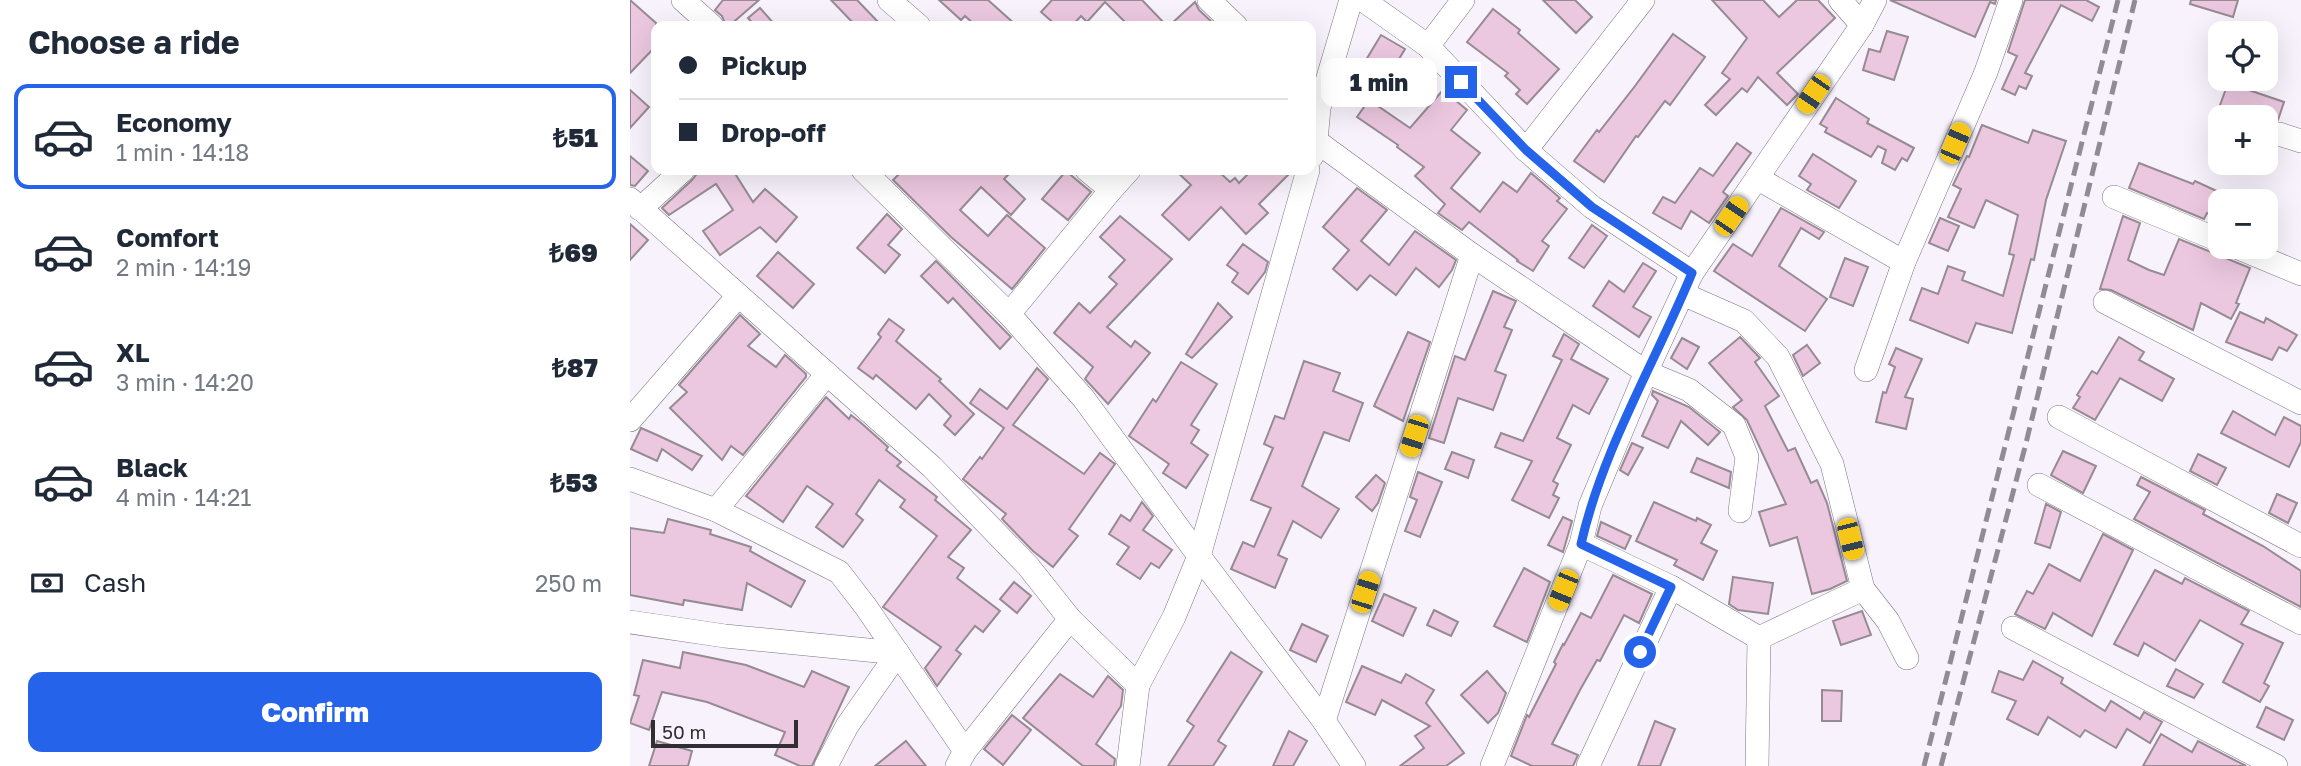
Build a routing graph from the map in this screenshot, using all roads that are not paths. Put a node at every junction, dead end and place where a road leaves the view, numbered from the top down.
1 (683, 0) edge
2 (890, 0) edge
3 (1209, 0) edge
4 (1351, 0) edge
5 (1363, 0) edge
6 (1463, 0) edge
7 (1643, 0) edge
8 (1840, 0) edge
9 (1875, 0) edge
10 (2011, 0) edge
11 (706, 21) edge
12 (913, 21) edge
13 (1231, 21) edge
14 (1862, 25) junction
15 (1428, 46) junction
16 (1316, 101) edge
17 (1526, 150) junction
18 (1316, 152) edge
19 (675, 175) edge
20 (868, 175) edge
21 (1093, 175) edge
22 (1124, 175) edge
23 (1307, 175) edge
24 (1756, 178) junction
25 (1111, 190) junction
26 (2115, 197) dead end
27 (634, 204) edge
28 (2208, 236) edge
29 (1472, 255) junction
30 (2265, 259) edge
31 (1904, 262) junction
32 (2301, 274) edge
33 (1688, 283) junction
34 (738, 296) junction
35 (2105, 302) dead end
36 (1009, 314) junction
37 (1866, 370) dead end
38 (1646, 372) junction
39 (827, 374) junction
40 (2301, 403) edge
41 (2059, 417) dead end
42 (630, 420) edge
43 (630, 479) edge
44 (2039, 485) dead end
45 (716, 510) junction
46 (1740, 511) dead end
47 (1581, 544) junction
48 (2301, 546) edge
49 (1199, 556) junction
50 (1671, 587) junction
51 (1863, 589) junction
52 (1070, 619) junction
53 (630, 622) edge
54 (2301, 623) edge
55 (2013, 628) dead end
56 (1759, 638) junction
57 (898, 653) junction
58 (1907, 658) dead end
59 (1138, 685) junction
60 (1324, 721) junction
61 (961, 758) edge
62 (1128, 764) edge
63 (826, 766) edge
64 (1354, 766) edge
65 (1492, 766) edge
66 (1588, 766) edge
67 (1757, 766) edge
68 (2276, 766) edge

1 - 11 street
2 - 12 street
3 - 13 street
4 - 16 street
5 - 15 street
6 - 15 street
7 - 17 street
8 - 14 street
9 - 14 street
10 - 31 street
14 - 24 street
15 - 17 street
17 - 33 street
18 - 29 street
19 - 27 street
20 - 36 street
21 - 25 street
22 - 25 street
23 - 49 street
24 - 31 street
24 - 33 street
25 - 36 street
26 - 28 street
27 - 34 street
29 - 38 street
29 - 60 street
30 - 32 street
31 - 37 street
33 - 38 street
33 - 51 street
34 - 39 street
34 - 42 street
35 - 40 street
36 - 49 street
38 - 46 street
38 - 47 street
39 - 45 street
39 - 52 street
41 - 48 street
43 - 45 street
44 - 54 street
45 - 57 street
47 - 50 street
47 - 65 street
49 - 59 street
49 - 60 street
50 - 56 street
50 - 66 street
51 - 56 street
51 - 58 street
52 - 59 street
52 - 61 street
53 - 57 street
55 - 68 street
56 - 67 street
57 - 61 street
57 - 63 street
59 - 62 street
60 - 64 street

